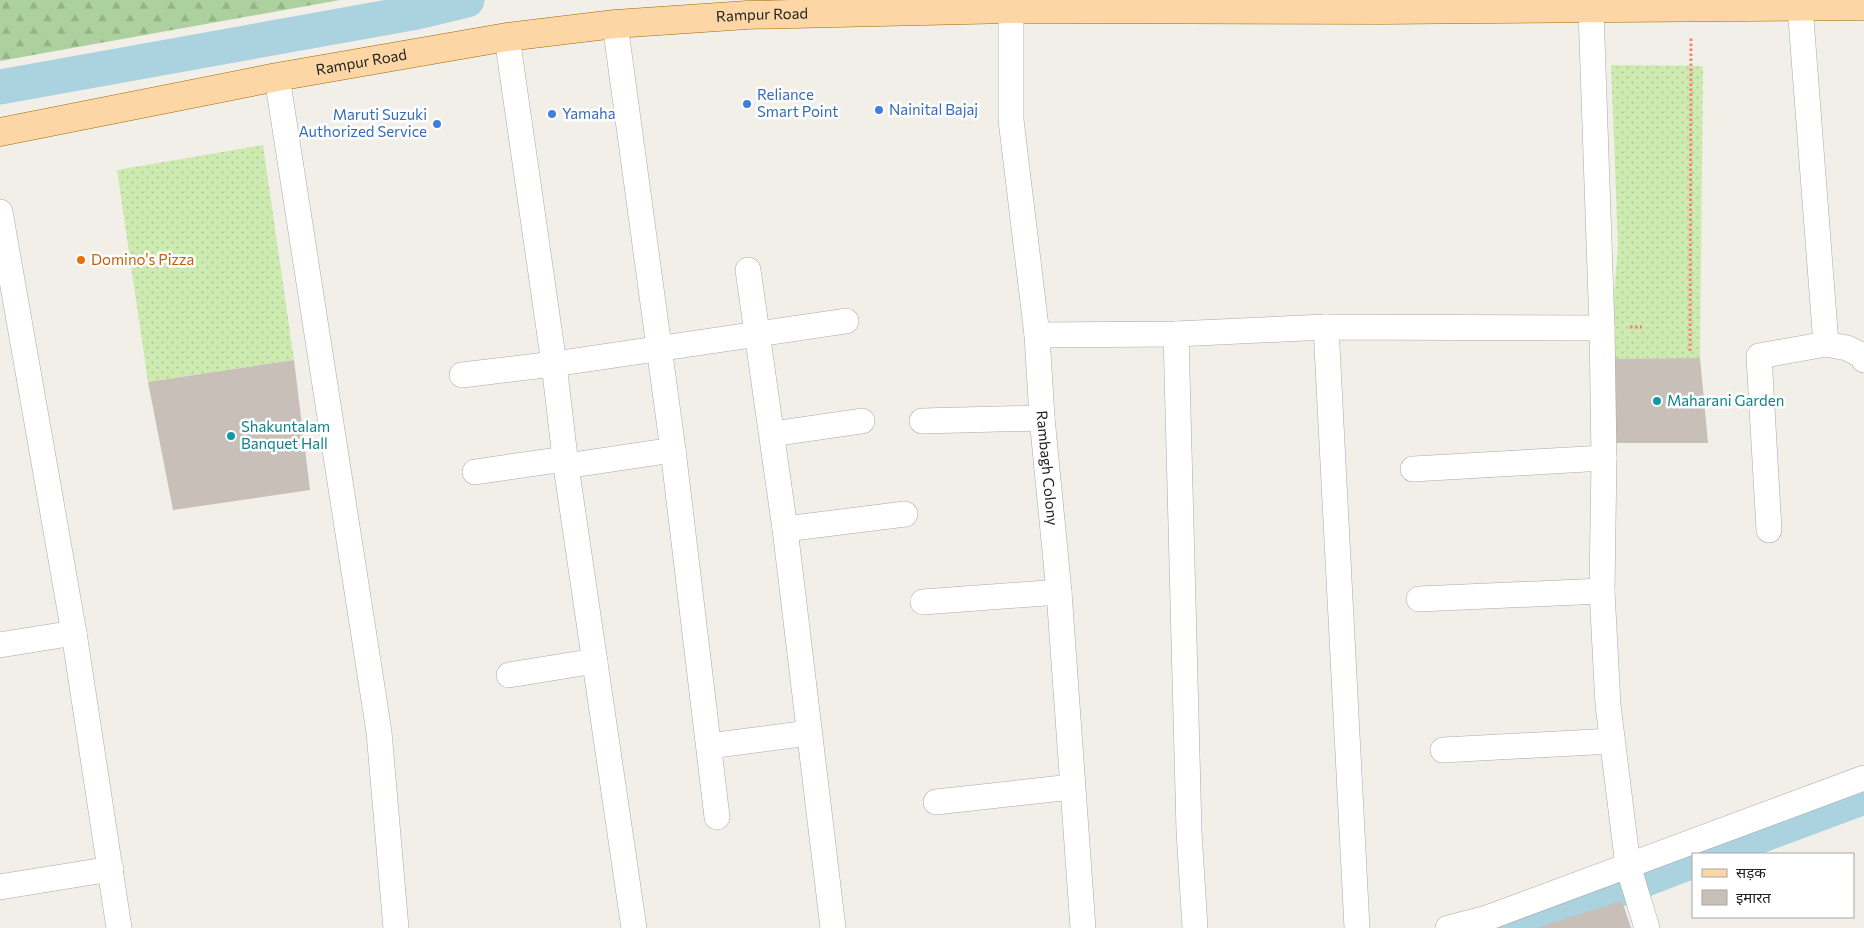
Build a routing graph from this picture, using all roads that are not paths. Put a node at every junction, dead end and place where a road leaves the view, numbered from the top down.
1 (1729, 4) edge
2 (1382, 5) edge
3 (848, 6) edge
4 (1800, 6) junction
5 (1864, 6) edge
6 (1010, 9) junction
7 (1591, 10) junction
8 (615, 24) junction
9 (507, 37) junction
10 (277, 77) junction
11 (0, 132) edge
12 (0, 212) edge
13 (748, 270) dead end
14 (846, 321) dead end
15 (1326, 327) junction
16 (1602, 328) junction
17 (758, 334) junction
18 (1176, 334) junction
19 (1037, 335) junction
20 (1826, 344) junction
21 (659, 348) junction
22 (1864, 360) edge
23 (554, 364) junction
24 (462, 375) dead end
25 (1042, 418) junction
26 (862, 421) dead end
27 (922, 422) dead end
28 (772, 434) junction
29 (673, 450) junction
30 (1604, 458) junction
31 (566, 462) junction
32 (1412, 469) dead end
33 (475, 472) dead end
34 (905, 514) dead end
35 (785, 529) junction
36 (1769, 530) dead end
37 (1602, 591) junction
38 (1059, 592) junction
39 (1419, 599) dead end
40 (924, 602) dead end
41 (74, 633) junction
42 (0, 645) edge
43 (595, 661) junction
44 (509, 674) dead end
45 (809, 733) junction
46 (1612, 741) junction
47 (709, 746) junction
48 (1443, 750) dead end
49 (1864, 778) edge
50 (1072, 787) junction
51 (936, 802) dead end
52 (718, 817) dead end
53 (111, 870) junction
54 (1632, 878) junction
55 (0, 888) edge
56 (119, 928) edge
57 (396, 928) edge
58 (634, 928) edge
59 (833, 928) edge
60 (1083, 928) edge
61 (1195, 928) edge
62 (1358, 928) edge
63 (1448, 928) edge
64 (1647, 928) edge

1 - 4 main road, Rampur Road
1 - 7 main road, Rampur Road
2 - 6 main road, Rampur Road
2 - 7 main road, Rampur Road
3 - 6 main road, Rampur Road
3 - 8 main road, Rampur Road
4 - 5 main road, Rampur Road
4 - 20 street
6 - 19 street, Rambagh Colony
7 - 16 street
8 - 9 main road, Rampur Road
8 - 21 street
9 - 10 main road, Rampur Road
9 - 23 street
10 - 11 main road, Rampur Road
10 - 57 street
12 - 41 street
13 - 17 street
14 - 17 street
15 - 16 street
15 - 18 street
15 - 62 street
16 - 30 street
17 - 21 street
17 - 28 street
18 - 19 street
18 - 61 street
19 - 25 street, Rambagh Colony
20 - 22 street
20 - 36 street
21 - 23 street
21 - 29 street
23 - 24 street
23 - 31 street
25 - 27 street
25 - 38 street, Rambagh Colony
26 - 28 street
28 - 35 street
29 - 31 street
29 - 47 street
30 - 32 street
30 - 37 street
31 - 33 street
31 - 43 street
34 - 35 street
35 - 45 street
37 - 39 street
37 - 46 street
38 - 40 street
38 - 50 street, Rambagh Colony
41 - 42 street
41 - 53 street
43 - 44 street
43 - 58 street
45 - 47 street
45 - 59 street
46 - 48 street
46 - 54 street
47 - 52 street
49 - 54 street
50 - 51 street
50 - 60 street, Rambagh Colony
53 - 55 street
53 - 56 street
54 - 63 street
54 - 64 street

